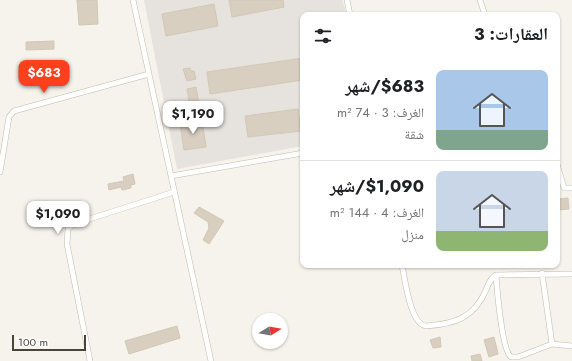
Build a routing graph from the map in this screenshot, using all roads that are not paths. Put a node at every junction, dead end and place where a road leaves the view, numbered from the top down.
1 (133, 0) edge
2 (346, 0) edge
3 (480, 0) edge
4 (349, 12) edge
5 (485, 12) edge
6 (149, 74) junction
7 (300, 154) edge
8 (0, 172) edge
9 (560, 174) edge
10 (170, 176) junction
11 (572, 188) edge
12 (174, 192) junction
13 (403, 268) edge
14 (542, 273) junction
15 (572, 274) edge
16 (496, 275) junction
17 (552, 344) junction
18 (572, 346) edge
19 (90, 361) edge
20 (211, 361) edge

1 - 6 street
2 - 4 street
3 - 5 street
6 - 8 street
6 - 10 street
7 - 10 street
9 - 11 street
10 - 12 street
12 - 19 street
12 - 20 street
13 - 16 street
14 - 15 street
14 - 16 street
14 - 17 street
16 - 17 street
17 - 18 street

